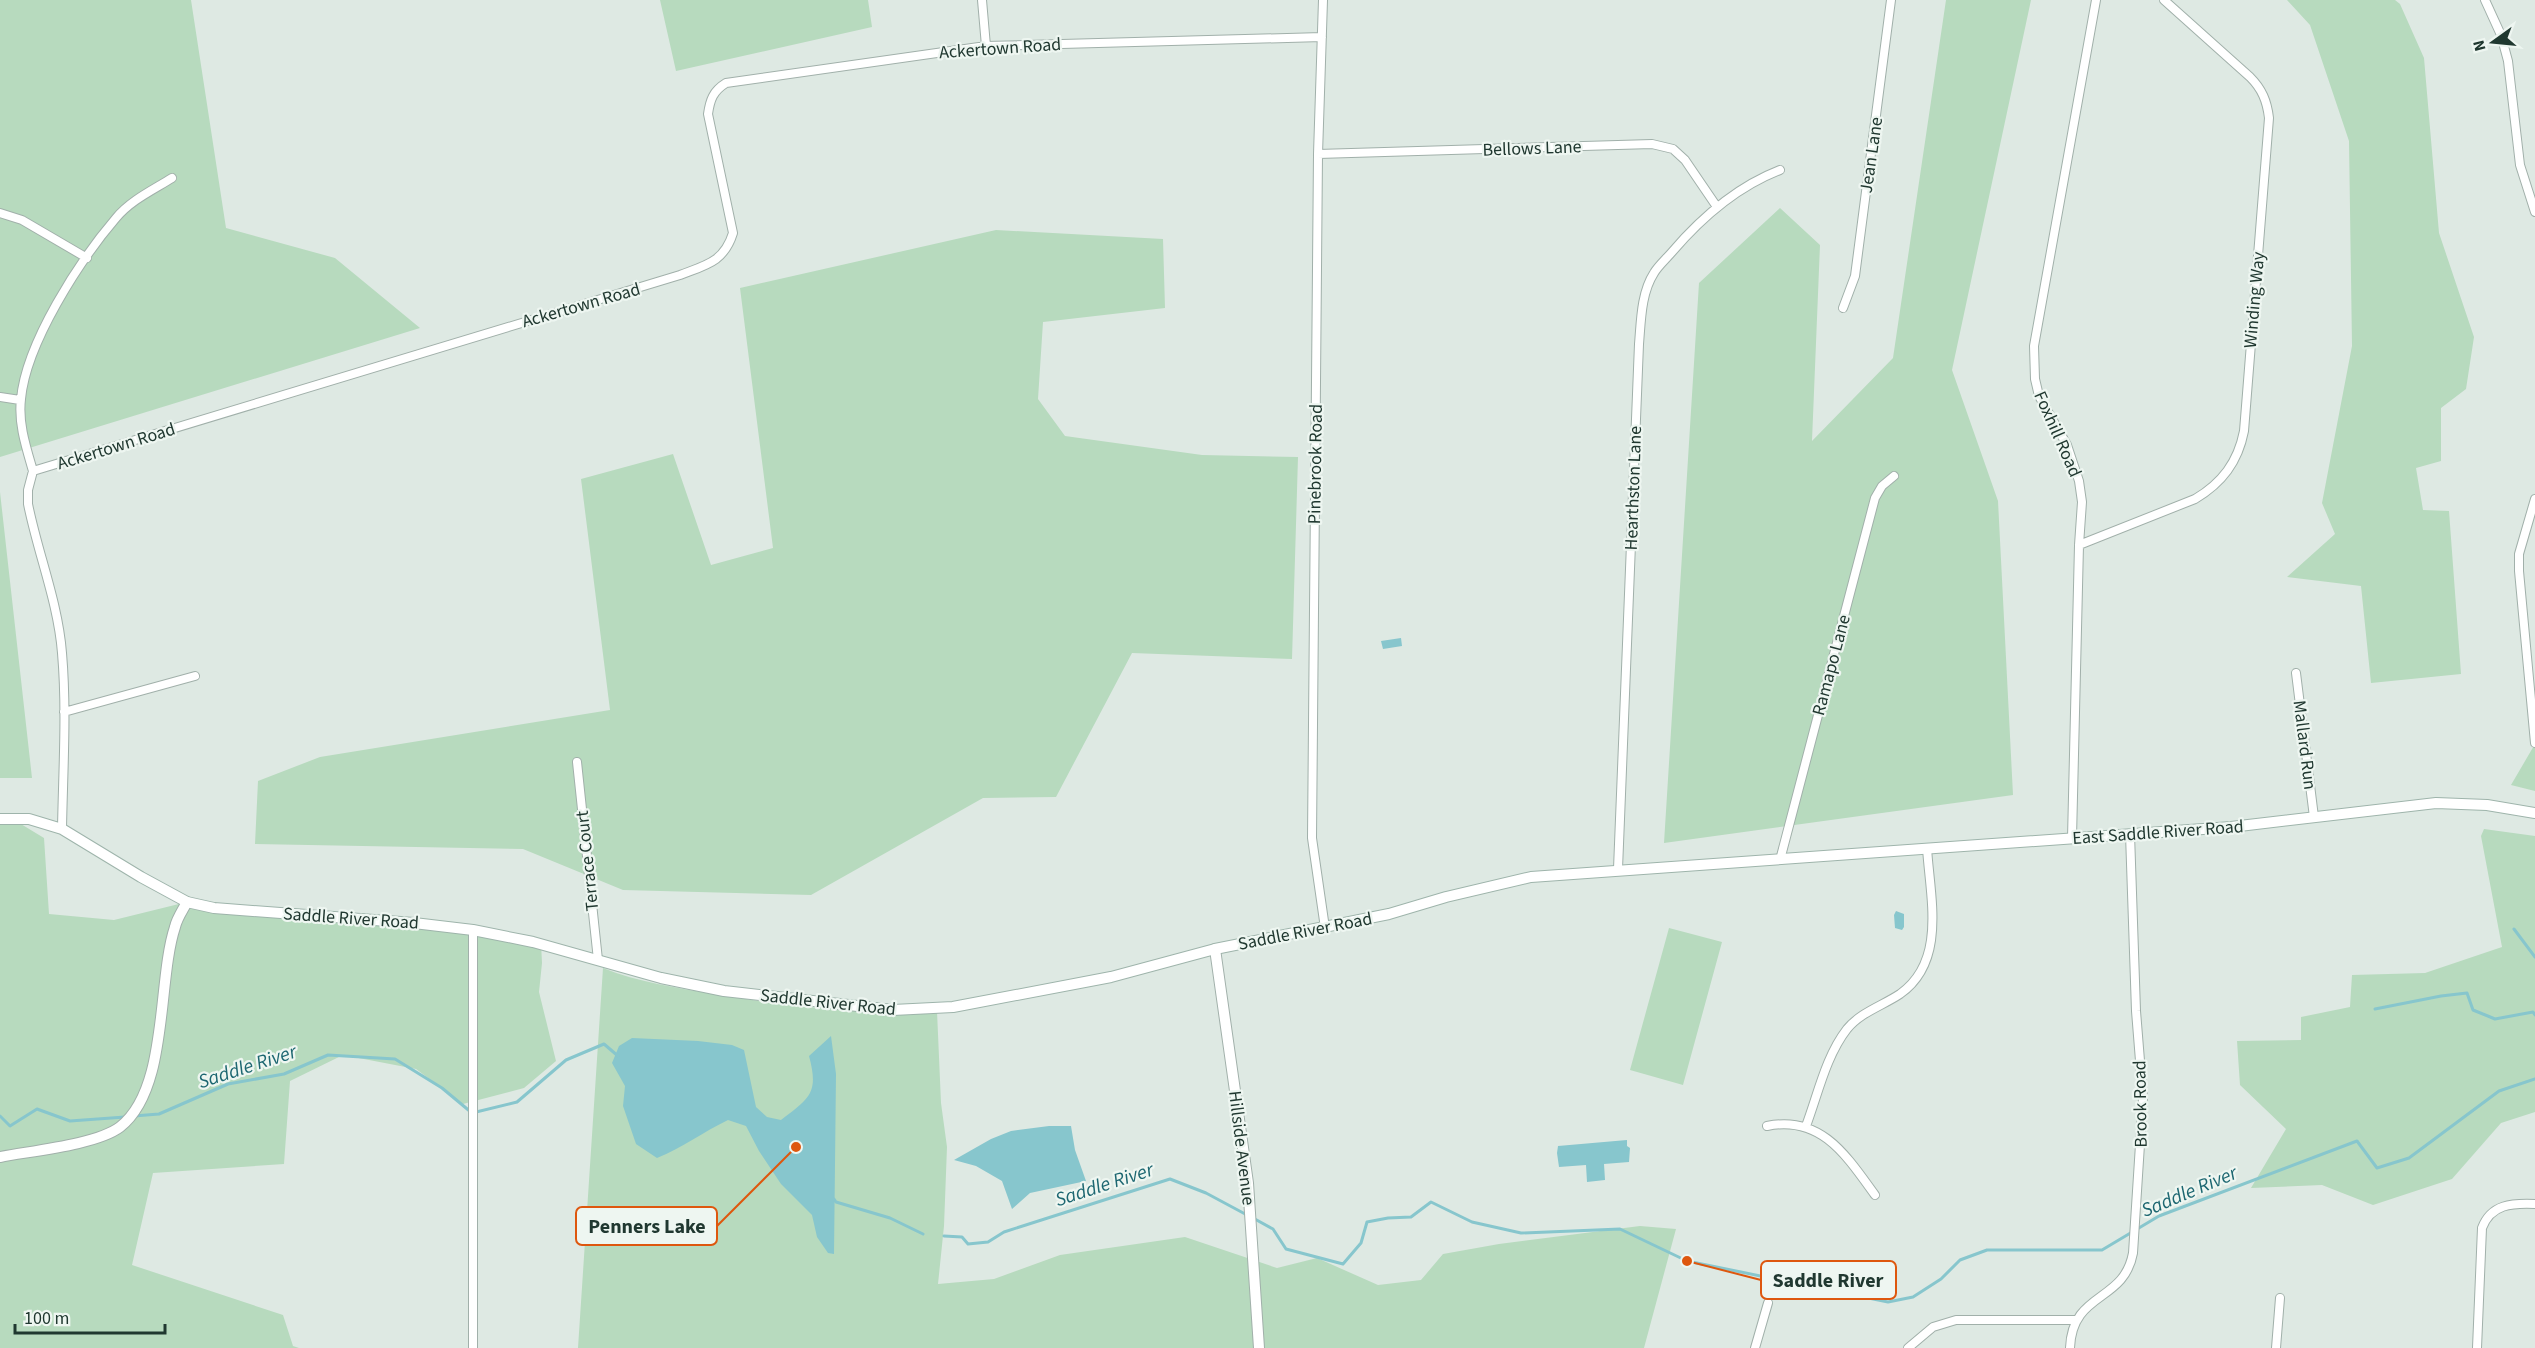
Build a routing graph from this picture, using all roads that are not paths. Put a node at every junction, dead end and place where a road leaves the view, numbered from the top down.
1 (982, 0) edge
2 (1323, 0) edge
3 (1891, 0) edge
4 (2096, 0) edge
5 (2164, 0) edge
6 (2485, 0) edge
7 (1322, 37) junction
8 (986, 46) junction
9 (1318, 154) junction
10 (1780, 170) dead end
11 (172, 178) dead end
12 (1717, 207) junction
13 (2535, 212) edge
14 (0, 213) edge
15 (87, 258) junction
16 (1843, 308) dead end
17 (0, 397) edge
18 (20, 400) junction
19 (33, 471) junction
20 (1894, 476) dead end
21 (2535, 499) edge
22 (2079, 544) junction
23 (2296, 673) dead end
24 (195, 676) dead end
25 (64, 712) junction
26 (2535, 743) edge
27 (576, 762) dead end
28 (2535, 813) edge
29 (2314, 817) junction
30 (0, 819) edge
31 (62, 828) junction
32 (2130, 834) junction
33 (2073, 838) junction
34 (1927, 848) junction
35 (1780, 860) junction
36 (1618, 869) junction
37 (187, 902) junction
38 (1325, 928) junction
39 (473, 930) junction
40 (1215, 949) junction
41 (598, 960) junction
42 (1767, 1126) dead end
43 (1806, 1126) junction
44 (0, 1157) edge
45 (1875, 1195) dead end
46 (2535, 1204) edge
47 (2280, 1298) dead end
48 (1768, 1303) dead end
49 (2076, 1320) junction
50 (473, 1348) edge
51 (1259, 1348) edge
52 (1755, 1348) edge
53 (1908, 1348) edge
54 (2070, 1348) edge
55 (2276, 1348) edge
56 (2477, 1348) edge

1 - 8 street
2 - 7 street, Pinebrook Road
3 - 16 street, Jean Lane
4 - 22 street, Foxhill Road
5 - 22 street, Winding Way
6 - 13 street
7 - 8 street, Ackertown Road
7 - 9 street, Pinebrook Road
8 - 19 street, Ackertown Road
9 - 12 street, Bellows Lane
9 - 38 street, Pinebrook Road
10 - 12 street, Hearthston Lane
11 - 15 street
12 - 36 street, Hearthston Lane
14 - 15 street
15 - 18 street
17 - 18 street
18 - 19 street
19 - 25 street, Ackertown Road
20 - 35 street, Ramapo Lane
21 - 26 street
22 - 33 street, Foxhill Road
23 - 29 street, Mallard Run
24 - 25 street
25 - 31 street, Ackertown Road
27 - 41 street, Terrace Court
28 - 29 main road, East Saddle River Road
29 - 32 main road, East Saddle River Road
30 - 31 main road, Saddle River Road
31 - 37 main road, Saddle River Road
32 - 33 main road, East Saddle River Road
32 - 49 street, Brook Road
33 - 34 main road, East Saddle River Road
34 - 35 main road, East Saddle River Road
34 - 43 street
35 - 36 main road, Saddle River Road
36 - 38 main road, Saddle River Road
37 - 39 main road, Saddle River Road
37 - 44 main road
38 - 40 main road, Saddle River Road
39 - 41 main road, Saddle River Road
39 - 50 street
40 - 41 main road, Saddle River Road
40 - 51 main road, Hillside Avenue
42 - 43 street
43 - 45 street
46 - 56 street
47 - 55 street
48 - 52 street
49 - 53 street
49 - 54 street

